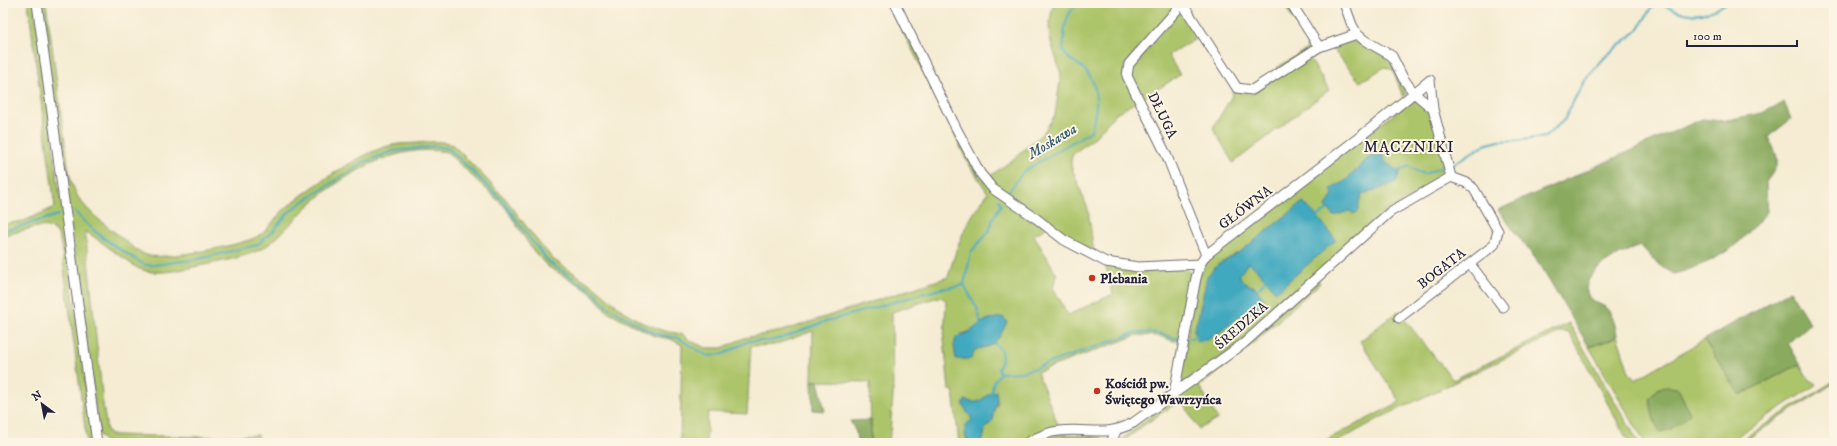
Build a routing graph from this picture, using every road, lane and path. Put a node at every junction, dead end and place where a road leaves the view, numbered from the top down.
1 (37, 3) edge
2 (895, 3) edge
3 (1182, 3) edge
4 (1291, 3) edge
5 (1344, 3) edge
6 (1357, 34) junction
7 (1319, 47) junction
8 (1414, 93) junction
9 (1434, 109) junction
10 (1451, 177) junction
11 (1206, 255) junction
12 (1200, 264) junction
13 (1470, 264) junction
14 (1503, 307) dead end
15 (1399, 318) dead end
16 (1174, 394) junction
17 (1116, 431) junction
18 (97, 443) edge
19 (1027, 443) edge
20 (1111, 443) edge

1 - 18 street
2 - 12 street
3 - 7 street
3 - 11 street, DŁUGA
4 - 7 street
5 - 6 street
6 - 7 street
6 - 8 street
8 - 9 street
8 - 9 street, GŁÓWNA
8 - 11 street, GŁÓWNA
9 - 10 street
10 - 13 street, BOGATA
10 - 16 street, ŚREDZKA
11 - 12 street, GŁÓWNA
12 - 16 street, GŁÓWNA
13 - 14 street
13 - 15 street, BOGATA
16 - 17 street, ŚREDZKA
17 - 19 street, ŚREDZKA
17 - 20 street

